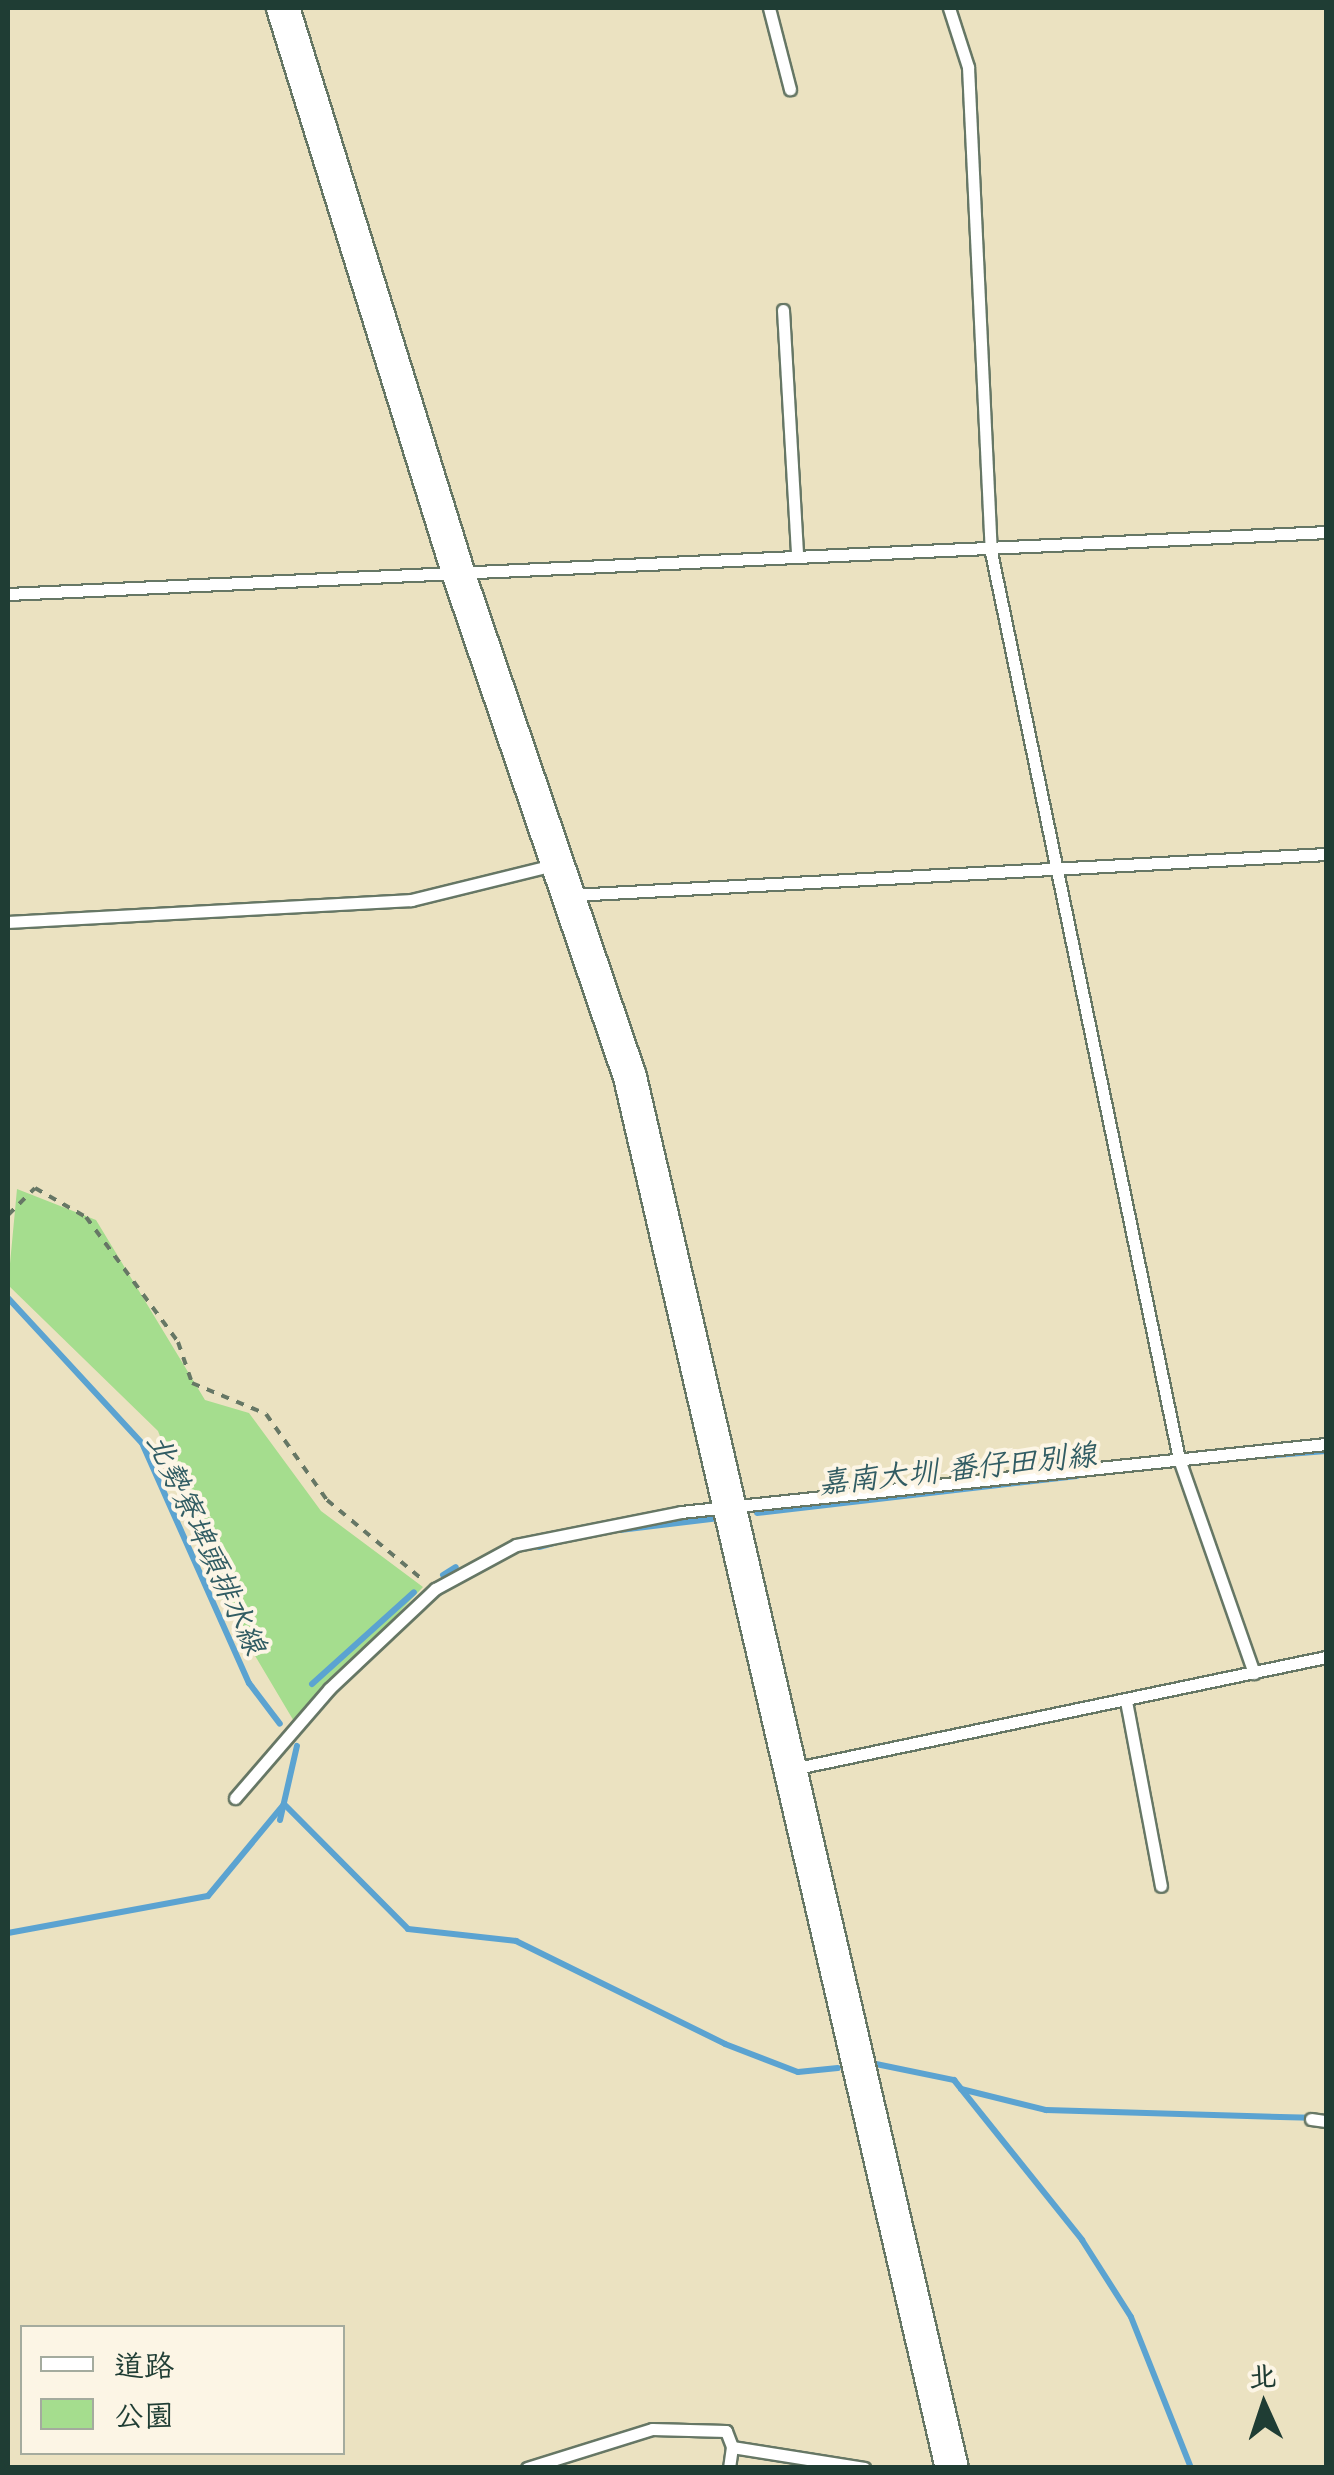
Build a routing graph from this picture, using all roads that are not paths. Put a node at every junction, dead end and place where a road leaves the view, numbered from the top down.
1 (283, 8) edge
2 (769, 8) edge
3 (950, 8) edge
4 (790, 88) dead end
5 (783, 310) dead end
6 (1326, 532) edge
7 (991, 552) junction
8 (798, 556) junction
9 (459, 575) junction
10 (8, 594) edge
11 (1326, 854) edge
12 (1057, 868) junction
13 (559, 880) junction
14 (8, 922) edge
15 (1326, 1444) edge
16 (1179, 1459) junction
17 (736, 1508) junction
18 (1326, 1657) edge
19 (1254, 1673) junction
20 (1126, 1701) junction
21 (792, 1769) junction
22 (235, 1798) dead end
23 (1161, 1886) dead end
24 (1311, 2119) dead end
25 (1326, 2121) edge
26 (732, 2447) junction
27 (527, 2468) edge
28 (730, 2468) edge
29 (864, 2468) edge
30 (952, 2468) edge

1 - 9 street
2 - 4 lane
3 - 7 lane
5 - 8 lane
6 - 7 lane
7 - 8 lane
7 - 12 lane
8 - 9 lane
9 - 10 lane
9 - 13 street
11 - 12 lane
12 - 13 lane
12 - 16 lane
13 - 14 lane
13 - 17 street
15 - 16 lane
16 - 17 lane
16 - 19 lane
17 - 21 street
17 - 22 lane
18 - 19 lane
19 - 20 lane
20 - 21 lane
20 - 23 lane
21 - 30 street
24 - 25 lane
26 - 27 lane
26 - 28 lane
26 - 29 lane

